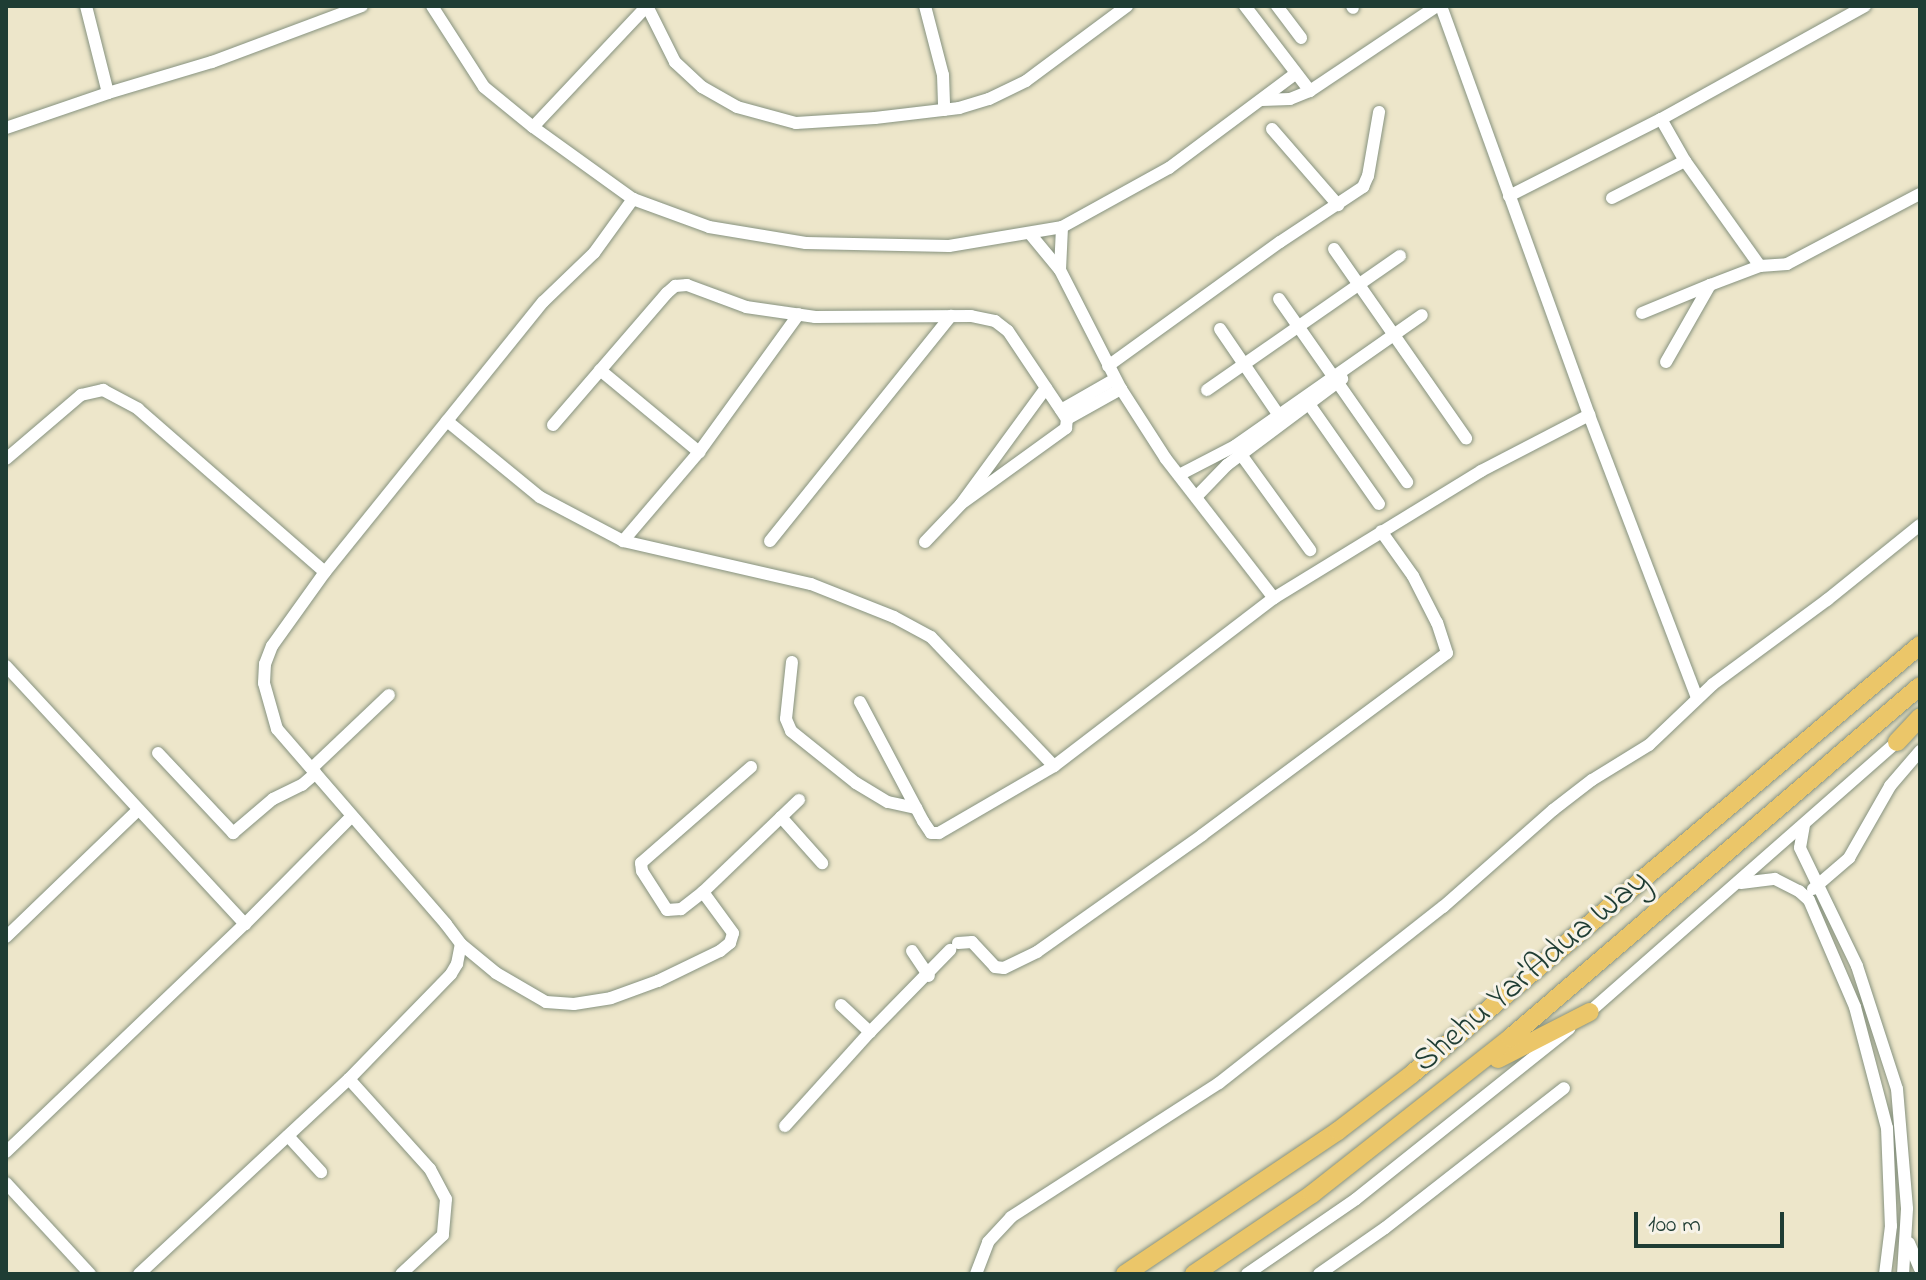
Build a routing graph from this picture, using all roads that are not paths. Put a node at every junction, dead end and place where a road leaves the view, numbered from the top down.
1 (86, 6) edge
2 (362, 6) edge
3 (432, 6) edge
4 (647, 6) edge
5 (925, 6) edge
6 (1127, 6) edge
7 (1245, 6) edge
8 (1277, 6) edge
9 (1439, 6) edge
10 (1865, 6) edge
11 (1301, 38) dead end
12 (1295, 74) junction
13 (1310, 91) junction
14 (108, 93) junction
15 (1262, 100) junction
16 (944, 110) junction
17 (1379, 112) dead end
18 (1661, 119) junction
19 (533, 127) junction
20 (6, 128) edge
21 (1272, 129) dead end
22 (1685, 161) junction
23 (1920, 194) edge
24 (1509, 196) junction
25 (1612, 198) dead end
26 (633, 199) junction
27 (1338, 205) junction
28 (1062, 227) junction
29 (1031, 235) junction
30 (1334, 249) dead end
31 (1400, 256) dead end
32 (1760, 266) junction
33 (1060, 270) junction
34 (1359, 285) junction
35 (1710, 285) junction
36 (1279, 299) dead end
37 (1642, 313) dead end
38 (799, 314) junction
39 (1422, 315) dead end
40 (951, 316) junction
41 (1299, 327) junction
42 (1220, 329) dead end
43 (1398, 335) junction
44 (1666, 362) dead end
45 (1244, 364) junction
46 (1108, 366) junction
47 (600, 370) junction
48 (1336, 379) junction
49 (1118, 384) junction
50 (1046, 388) junction
51 (1207, 390) dead end
52 (1309, 404) junction
53 (1278, 414) junction
54 (1064, 415) junction
55 (1589, 415) junction
56 (447, 421) junction
57 (553, 425) dead end
58 (1466, 438) dead end
59 (1238, 450) junction
60 (699, 452) junction
61 (6, 459) edge
62 (1179, 475) junction
63 (1407, 482) dead end
64 (1196, 497) junction
65 (961, 504) junction
66 (1379, 504) dead end
67 (1920, 525) edge
68 (1381, 531) junction
69 (623, 541) junction
70 (770, 541) dead end
71 (925, 542) dead end
72 (1310, 550) dead end
73 (325, 572) junction
74 (1274, 598) junction
75 (1920, 645) edge
76 (792, 662) dead end
77 (6, 666) edge
78 (1920, 686) edge
79 (389, 695) dead end
80 (1697, 698) junction
81 (860, 702) dead end
82 (1920, 717) edge
83 (1897, 742) joint
84 (1920, 751) edge
85 (158, 753) dead end
86 (1054, 766) junction
87 (751, 767) dead end
88 (314, 771) junction
89 (799, 800) dead end
90 (916, 808) junction
91 (138, 810) junction
92 (351, 817) junction
93 (781, 817) junction
94 (1808, 819) junction
95 (822, 863) dead end
96 (1737, 884) junction
97 (1817, 886) junction
98 (703, 892) junction
99 (1804, 895) junction
100 (245, 924) junction
101 (6, 937) edge
102 (461, 944) junction
103 (912, 951) dead end
104 (929, 976) junction
105 (841, 1005) dead end
106 (1590, 1012) junction
107 (870, 1032) junction
108 (349, 1079) junction
109 (1447, 1088) junction
110 (1564, 1088) dead end
111 (785, 1126) dead end
112 (288, 1136) junction
113 (6, 1152) edge
114 (321, 1172) dead end
115 (6, 1183) edge
116 (1907, 1232) junction
117 (1920, 1269) edge
118 (90, 1274) edge
119 (139, 1274) edge
120 (401, 1274) edge
121 (976, 1274) edge
122 (1125, 1274) edge
123 (1194, 1274) edge
124 (1247, 1274) edge
125 (1319, 1274) edge
126 (1885, 1274) edge
127 (1903, 1274) edge

1 - 14 street
2 - 14 street
3 - 19 street
4 - 16 street
4 - 19 street
5 - 16 street
6 - 16 street
7 - 12 street
8 - 11 street
9 - 13 street
9 - 24 street
10 - 18 street
12 - 13 street
12 - 15 street
13 - 15 street
14 - 20 street
15 - 28 street
17 - 27 street
18 - 22 street
18 - 24 street
19 - 26 street
21 - 27 street
22 - 25 street
22 - 32 street
23 - 32 street
24 - 55 street
26 - 29 street
26 - 56 street
27 - 46 street
28 - 29 street
28 - 33 street
29 - 33 street
30 - 34 street
31 - 34 street
32 - 35 street
33 - 46 street
34 - 41 street
34 - 43 street
35 - 37 street
35 - 44 street
36 - 41 street
38 - 40 street
38 - 47 street
38 - 60 street
39 - 43 street
40 - 50 street
40 - 70 street
41 - 45 street
41 - 48 street
42 - 45 street
43 - 48 street
43 - 58 street
45 - 51 street
45 - 53 street
46 - 49 street
47 - 57 street
47 - 60 street
48 - 52 street
48 - 53 street
48 - 63 street
49 - 54 street
49 - 62 street
50 - 54 street
50 - 65 street
52 - 59 street
52 - 66 street
53 - 59 street
54 - 65 street
55 - 68 street
55 - 80 street
56 - 69 street
56 - 73 street
59 - 62 street
59 - 64 street
59 - 72 street
60 - 69 street
61 - 73 street
62 - 64 street
64 - 74 street
65 - 71 street
67 - 80 street
68 - 74 street
68 - 104 street
69 - 86 street
73 - 88 street
74 - 86 street
75 - 122 highway, Shehu Yar'Adua Way
76 - 90 street
77 - 91 street
78 - 109 highway, Shehu Yar'Adua Way
79 - 88 street
80 - 121 street
81 - 90 street
82 - 83 highway
83 - 94 street
84 - 97 street
85 - 88 street
86 - 90 street
87 - 98 street
88 - 92 street
89 - 93 street
91 - 100 street
91 - 101 street
92 - 100 street
92 - 102 street
93 - 95 street
93 - 98 street
94 - 96 street
94 - 97 street
96 - 99 street
96 - 106 street
97 - 99 street
97 - 116 street
98 - 102 street
99 - 126 street
100 - 113 street
102 - 108 street
103 - 104 street
104 - 107 street
105 - 107 street
106 - 109 highway
106 - 124 street
107 - 111 street
108 - 112 street
108 - 120 street
109 - 123 highway, Shehu Yar'Adua Way
110 - 125 street
112 - 114 street
112 - 119 street
115 - 118 street
116 - 117 street
116 - 127 street

